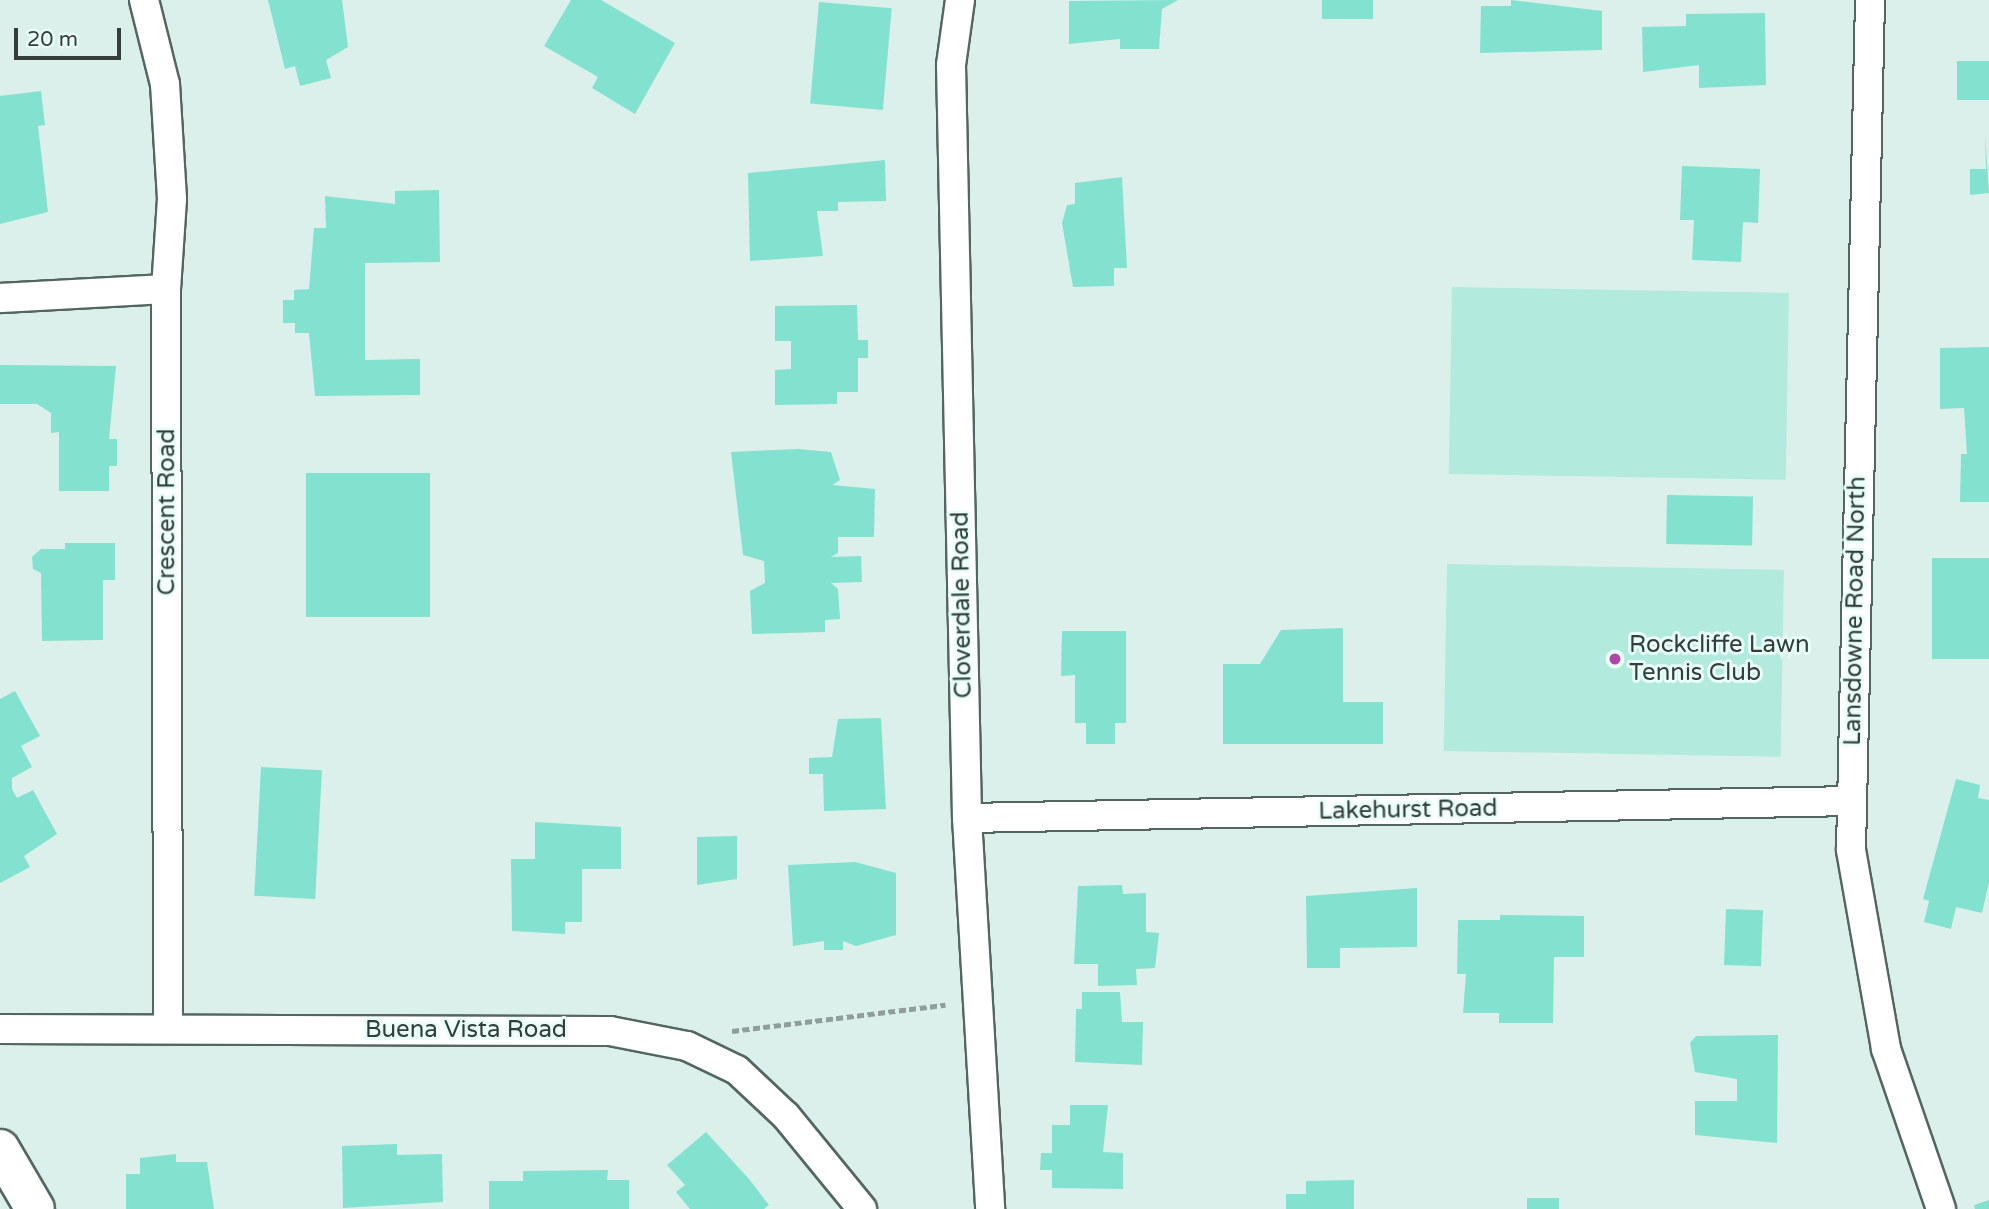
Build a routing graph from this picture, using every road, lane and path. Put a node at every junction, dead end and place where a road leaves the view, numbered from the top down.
1 (144, 0) edge
2 (960, 0) edge
3 (1870, 0) edge
4 (166, 289) junction
5 (0, 298) edge
6 (1850, 801) junction
7 (967, 818) junction
8 (978, 1001) junction
9 (168, 1028) junction
10 (0, 1029) edge
11 (723, 1032) dead end
12 (0, 1149) edge
13 (35, 1209) edge
14 (862, 1209) edge
15 (990, 1209) edge
16 (1941, 1209) edge

1 - 4 street, Crescent Road
2 - 7 street, Cloverdale Road
3 - 6 street, Lansdowne Road North
4 - 5 street
4 - 9 street, Crescent Road
6 - 7 street, Lakehurst Road
6 - 16 street, Lansdowne Road North
7 - 8 street, Cloverdale Road
8 - 11 path
8 - 15 street, Cloverdale Road
9 - 10 street, Buena Vista Road
9 - 14 street, Buena Vista Road
12 - 13 street

